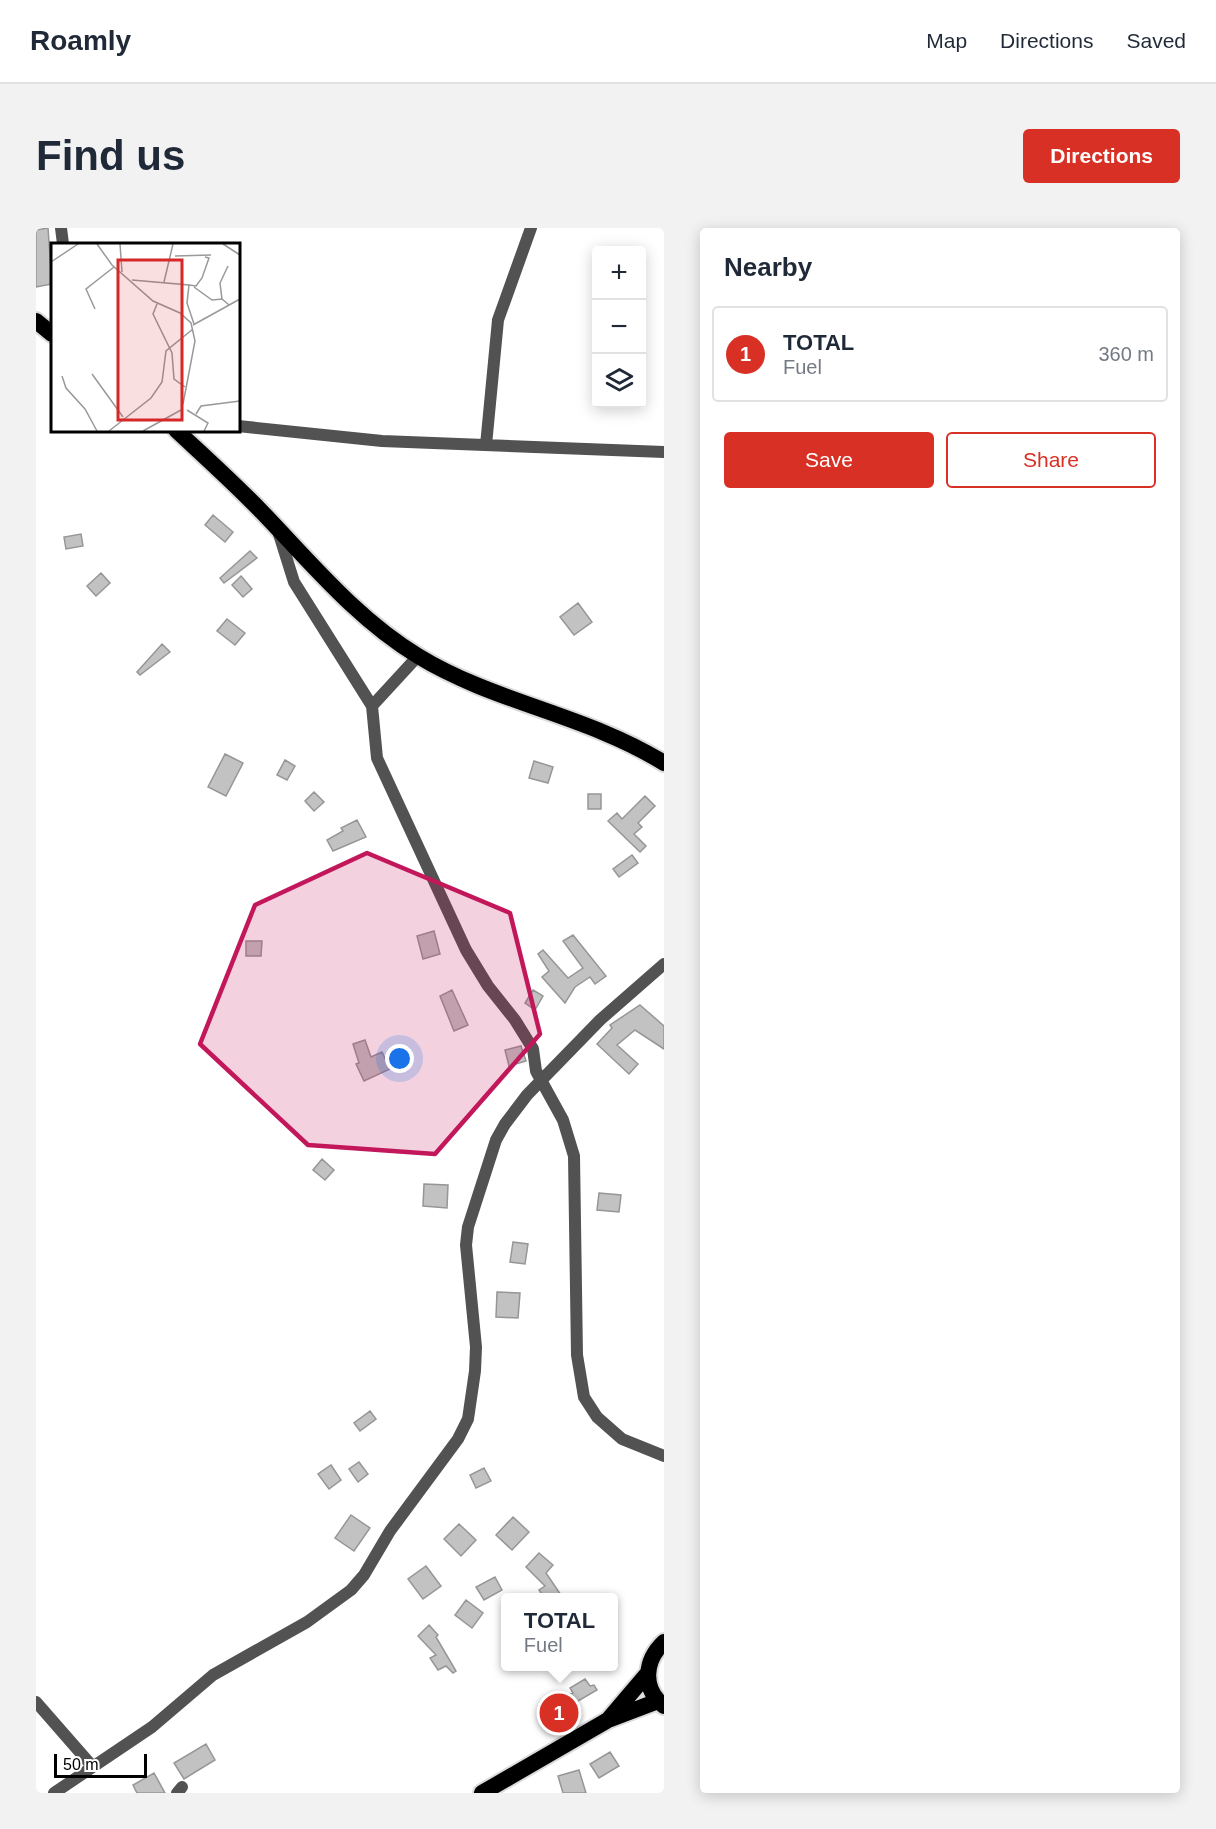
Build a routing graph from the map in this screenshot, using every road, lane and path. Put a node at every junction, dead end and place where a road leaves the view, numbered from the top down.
1 (61, 228) edge
2 (533, 230) edge
3 (63, 243) edge
4 (36, 321) edge
5 (51, 333) edge
6 (240, 426) edge
7 (178, 432) edge
8 (486, 445) junction
9 (664, 452) edge
10 (277, 528) junction
11 (418, 656) junction
12 (372, 706) junction
13 (664, 763) edge
14 (664, 964) edge
15 (543, 1081) junction
16 (664, 1456) edge
17 (664, 1641) edge
18 (648, 1673) junction
19 (36, 1702) edge
20 (661, 1703) edge
21 (608, 1720) junction
22 (92, 1766) junction
23 (54, 1793) edge
24 (482, 1793) edge

1 - 3 street
2 - 8 street
4 - 5 highway
6 - 8 street
7 - 10 highway
8 - 9 street
10 - 11 highway
10 - 12 street
11 - 12 street
11 - 13 highway
12 - 15 street
14 - 15 street
15 - 16 street
15 - 22 street
17 - 18 highway
18 - 20 highway
18 - 21 highway
19 - 22 street
20 - 21 highway
21 - 24 highway
22 - 23 street

